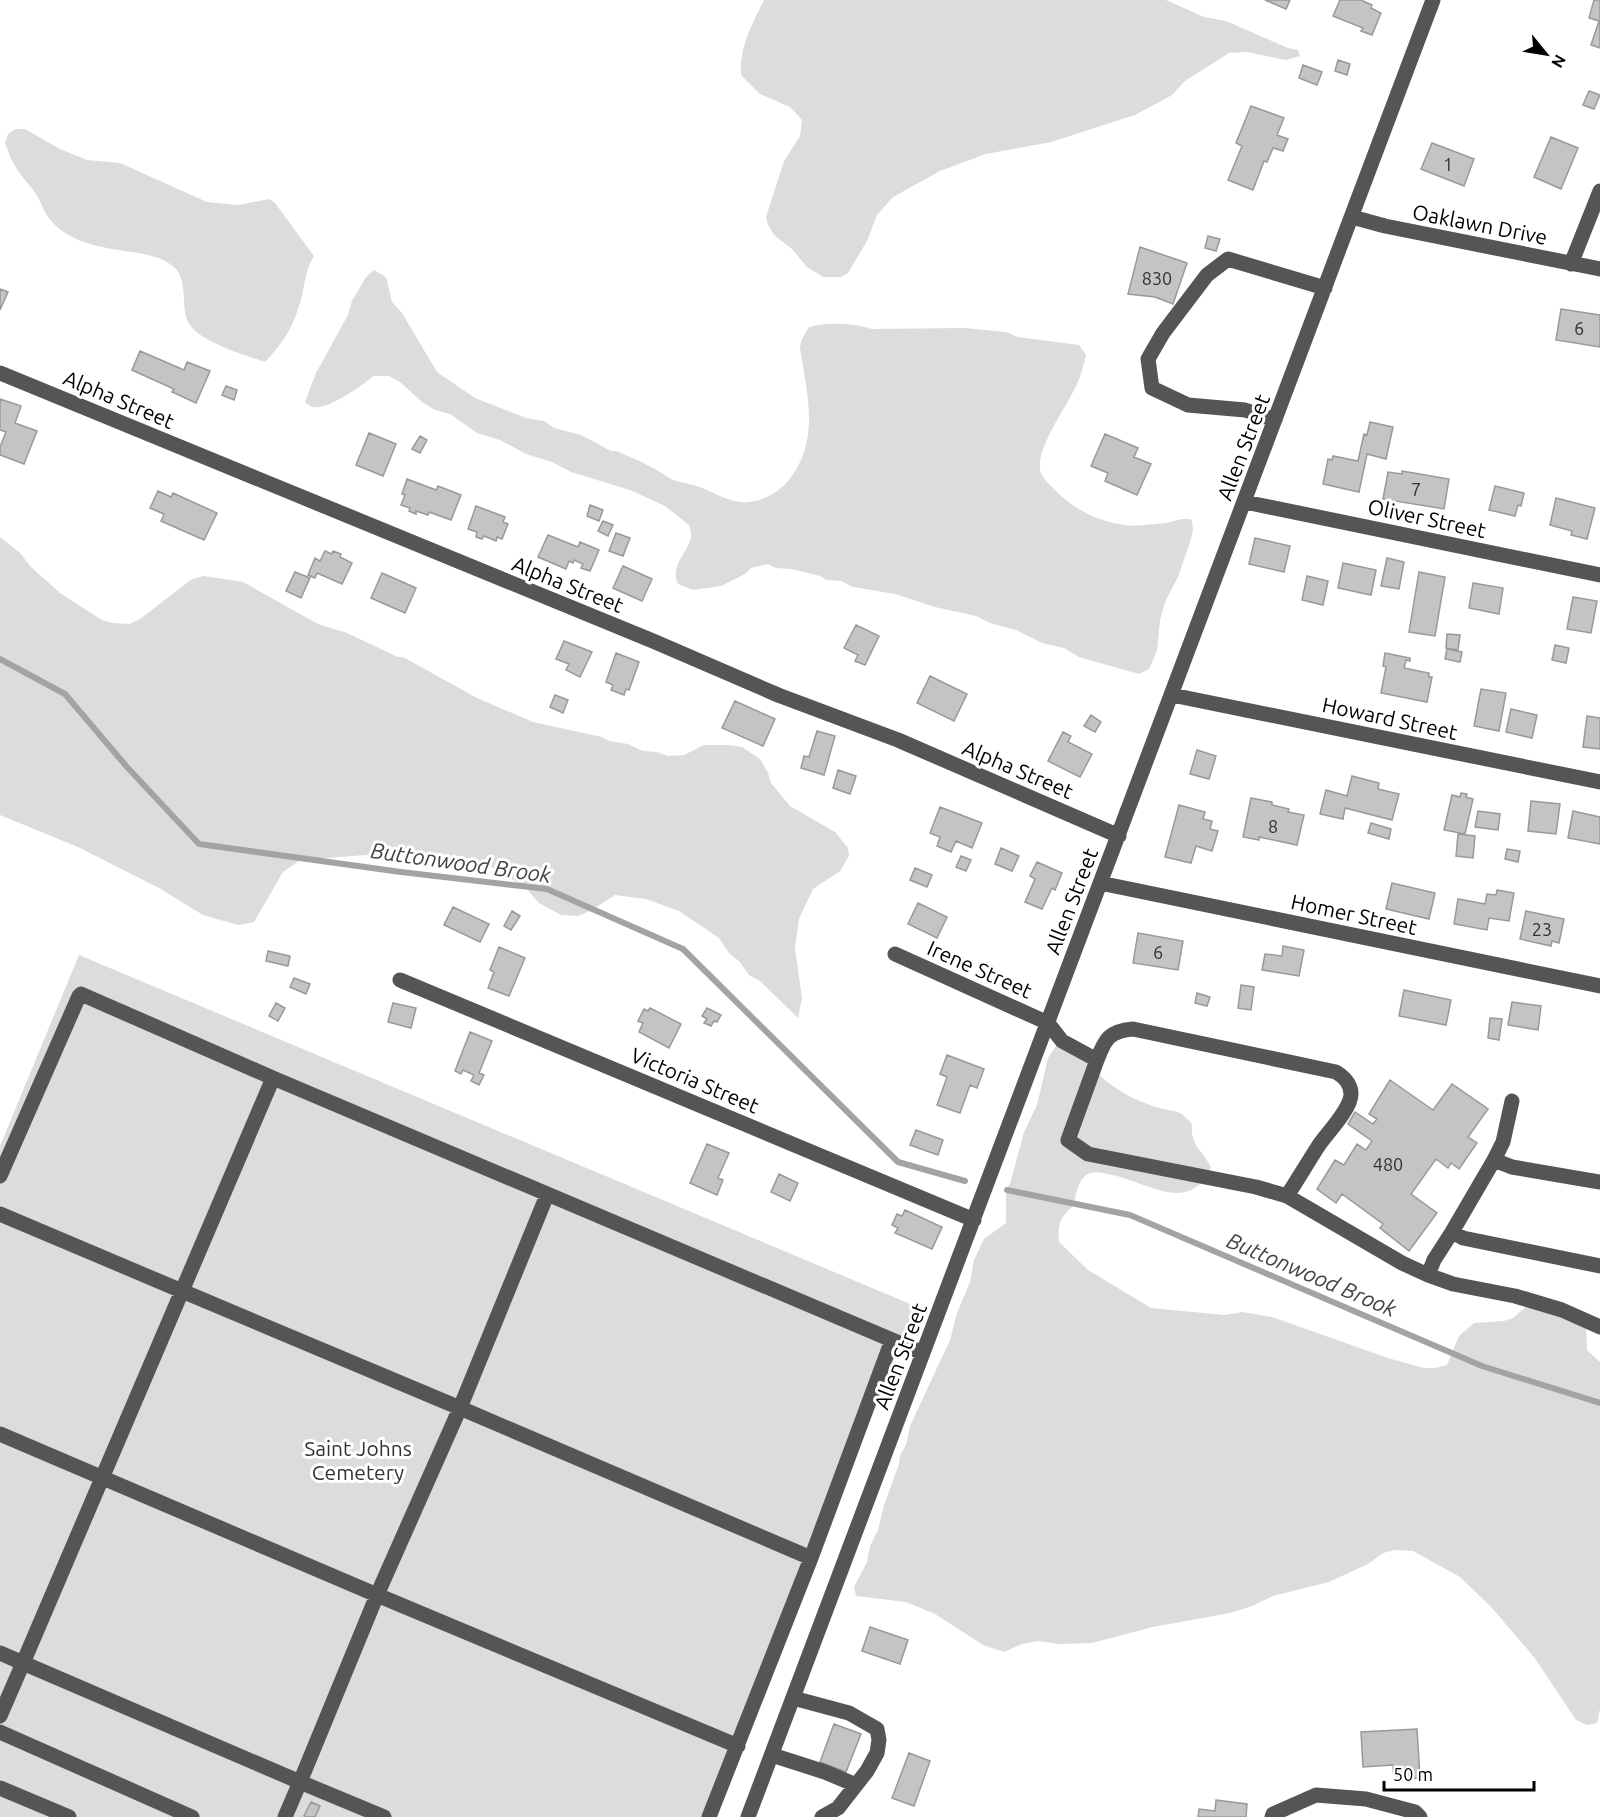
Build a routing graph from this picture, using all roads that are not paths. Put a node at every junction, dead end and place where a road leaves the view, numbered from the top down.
1 (1433, 0) edge
2 (1600, 191) edge
3 (1352, 217) junction
4 (1571, 264) junction
5 (1600, 269) edge
6 (1324, 288) junction
7 (0, 373) edge
8 (1275, 420) junction
9 (1245, 502) junction
10 (1600, 575) edge
11 (1172, 695) junction
12 (1600, 782) edge
13 (1119, 836) junction
14 (1100, 883) junction
15 (895, 954) dead end
16 (400, 980) dead end
17 (1600, 986) edge
18 (1048, 1023) junction
19 (1097, 1060) junction
20 (273, 1078) junction
21 (1512, 1101) dead end
22 (1494, 1160) junction
23 (0, 1176) edge
24 (1600, 1182) edge
25 (547, 1195) junction
26 (1287, 1196) junction
27 (0, 1214) edge
28 (974, 1220) junction
29 (1452, 1232) junction
30 (1600, 1266) edge
31 (1428, 1275) junction
32 (182, 1291) junction
33 (1600, 1327) edge
34 (892, 1340) junction
35 (923, 1353) junction
36 (460, 1408) junction
37 (0, 1434) edge
38 (101, 1478) junction
39 (811, 1558) junction
40 (377, 1595) junction
41 (0, 1653) edge
42 (22, 1663) junction
43 (794, 1698) junction
44 (0, 1716) edge
45 (0, 1732) edge
46 (738, 1746) junction
47 (772, 1755) junction
48 (300, 1782) junction
49 (856, 1785) junction
50 (0, 1788) edge
51 (752, 1816) edge
52 (69, 1817) edge
53 (192, 1817) edge
54 (285, 1817) edge
55 (384, 1817) edge
56 (709, 1817) edge
57 (822, 1817) edge
58 (1272, 1817) edge
59 (1420, 1817) edge

1 - 3 street, Allen Street
2 - 4 street
3 - 4 street, Oaklawn Drive
3 - 6 street, Allen Street
4 - 5 street, Oaklawn Drive
6 - 8 street, Allen Street
6 - 8 street
7 - 13 street, Alpha Street
8 - 9 street, Allen Street
9 - 10 street, Oliver Street
9 - 11 street, Allen Street
11 - 12 street, Howard Street
11 - 13 street, Allen Street
13 - 14 street, Allen Street
14 - 17 street, Homer Street
14 - 18 street, Allen Street
15 - 18 street, Irene Street
16 - 28 street, Victoria Street
18 - 19 street
18 - 28 street, Allen Street
19 - 26 street
19 - 26 street
20 - 23 street
20 - 25 street
20 - 32 street
21 - 22 street
22 - 24 street
22 - 29 street
25 - 34 street
25 - 36 street
26 - 31 street
27 - 32 street
28 - 35 street, Allen Street
29 - 30 street
29 - 31 street
31 - 33 street
32 - 36 street
32 - 38 street
34 - 35 street
34 - 39 street
35 - 43 street, Allen Street
36 - 39 street
36 - 40 street
37 - 38 street
38 - 40 street
38 - 42 street
39 - 46 street
40 - 46 street
40 - 48 street
41 - 42 street
42 - 44 street
42 - 48 street
43 - 47 street, Allen Street
43 - 49 street
45 - 53 street
46 - 56 street
47 - 49 street
47 - 51 street, Allen Street
48 - 54 street
48 - 55 street
49 - 57 street
50 - 52 street
58 - 59 street

